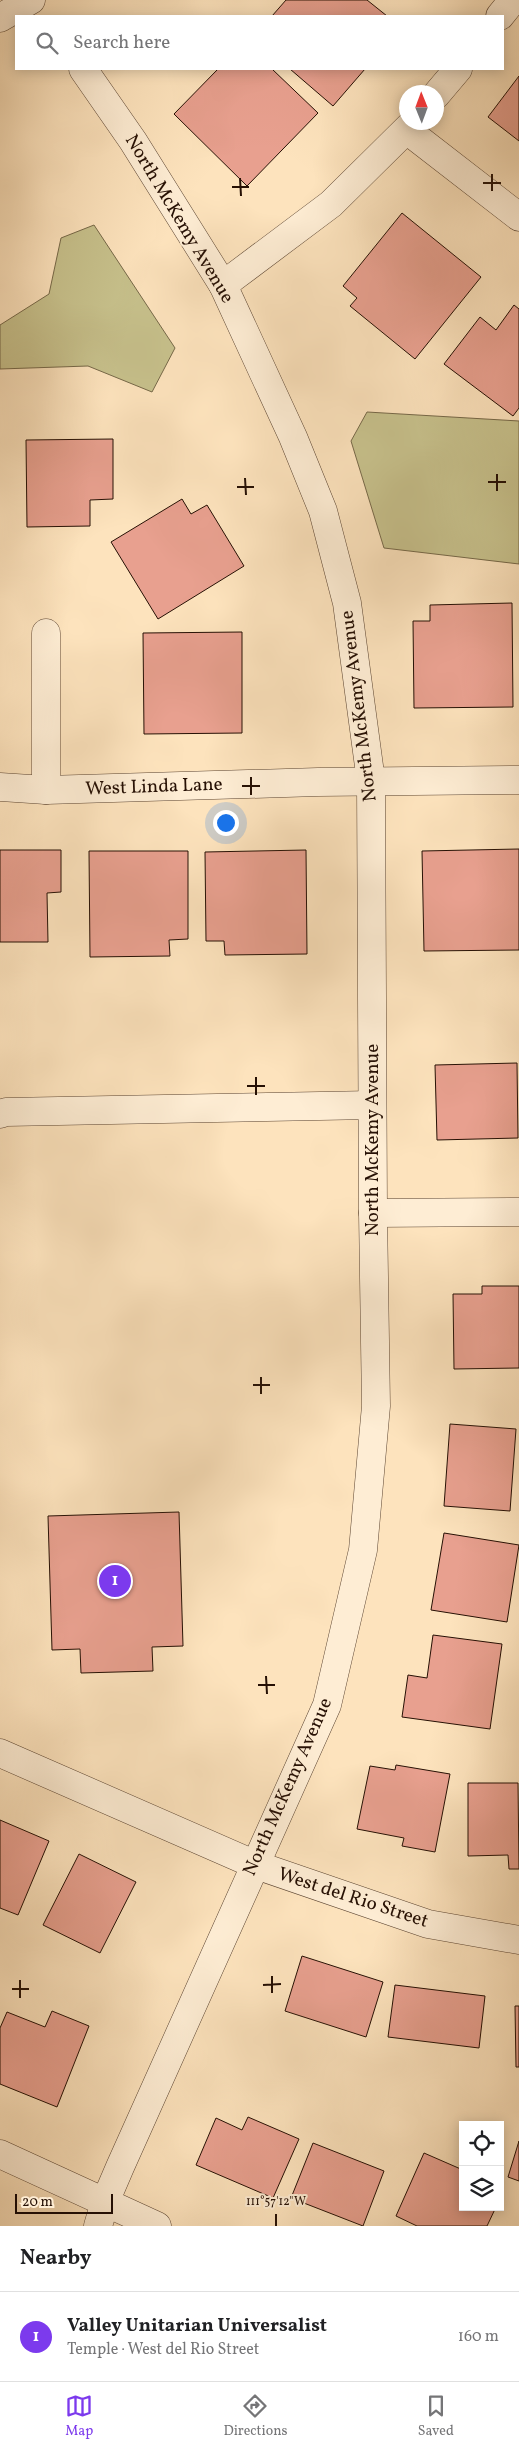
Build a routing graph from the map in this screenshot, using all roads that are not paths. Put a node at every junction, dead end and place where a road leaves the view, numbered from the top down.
1 (31, 0) edge
2 (36, 0) edge
3 (513, 0) edge
4 (46, 15) edge
5 (501, 15) edge
6 (0, 18) edge
7 (84, 70) edge
8 (457, 70) edge
9 (444, 86) edge
10 (408, 130) edge
11 (415, 130) edge
12 (519, 217) edge
13 (223, 285) junction
14 (46, 633) dead end
15 (519, 780) edge
16 (371, 781) junction
17 (0, 787) edge
18 (46, 790) junction
19 (372, 1105) junction
20 (0, 1114) edge
21 (519, 1212) edge
22 (373, 1213) junction
23 (0, 1753) edge
24 (256, 1865) junction
25 (519, 1940) edge
26 (0, 2154) edge
27 (101, 2214) edge
28 (157, 2226) edge

1 - 6 street
2 - 4 street
3 - 5 street
7 - 13 street, North McKemy Avenue
8 - 9 street
10 - 13 street
11 - 12 street
13 - 16 street, North McKemy Avenue
14 - 18 street
15 - 16 street, West Linda Lane
16 - 18 street, West Linda Lane
16 - 19 street, North McKemy Avenue
17 - 18 street, West Linda Lane
19 - 20 street
19 - 22 street, North McKemy Avenue
21 - 22 street
22 - 24 street, North McKemy Avenue
23 - 24 street, West del Rio Street
24 - 25 street, West del Rio Street
24 - 27 street, North McKemy Avenue
26 - 27 street
27 - 28 street

